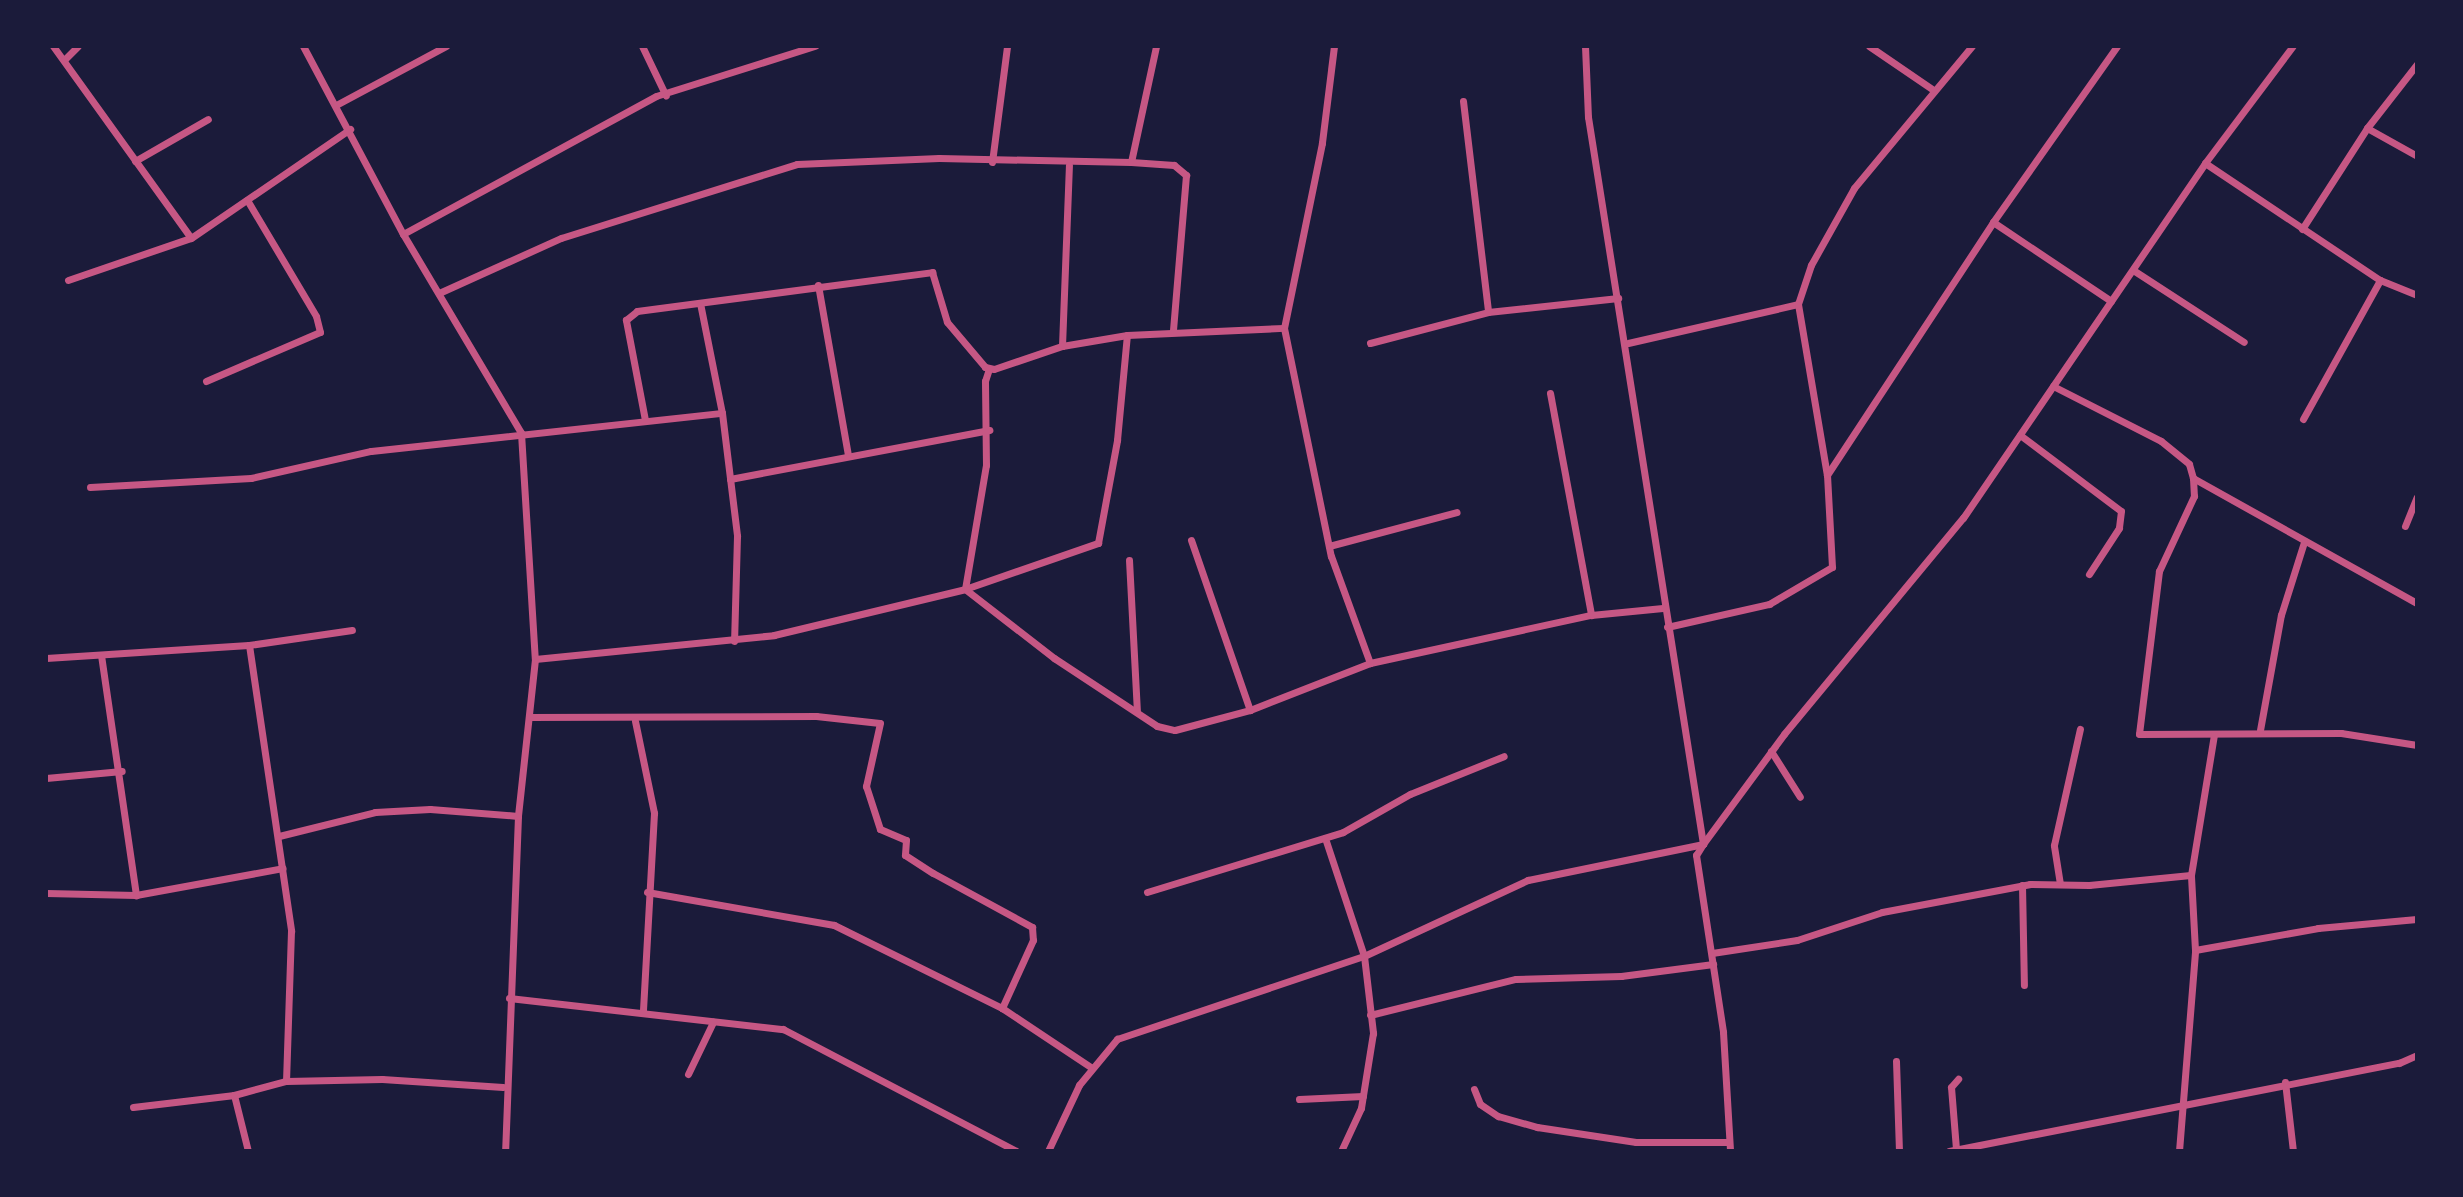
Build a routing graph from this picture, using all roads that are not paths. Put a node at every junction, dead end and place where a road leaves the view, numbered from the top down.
1 (53, 46) edge
2 (78, 46) edge
3 (303, 46) edge
4 (446, 46) edge
5 (642, 46) edge
6 (815, 46) edge
7 (1007, 46) edge
8 (1156, 46) edge
9 (1334, 46) edge
10 (1585, 46) edge
11 (1869, 46) edge
12 (1972, 46) edge
13 (2117, 46) edge
14 (2293, 46) edge
15 (65, 59) junction
16 (2417, 64) edge
17 (1932, 89) junction
18 (666, 96) junction
19 (1463, 101) dead end
20 (336, 105) junction
21 (208, 119) dead end
22 (2367, 128) junction
23 (350, 129) junction
24 (2417, 156) edge
25 (135, 161) junction
26 (992, 162) junction
27 (1131, 162) junction
28 (2205, 163) junction
29 (1069, 165) junction
30 (247, 200) junction
31 (1993, 222) junction
32 (2302, 229) junction
33 (403, 234) junction
34 (191, 238) junction
35 (2133, 270) junction
36 (68, 280) dead end
37 (2380, 280) junction
38 (818, 285) junction
39 (439, 293) junction
40 (2417, 295) edge
41 (1618, 298) junction
42 (2111, 301) junction
43 (700, 303) junction
44 (1798, 304) junction
45 (1488, 312) junction
46 (1284, 328) junction
47 (1173, 330) junction
48 (1127, 335) junction
49 (2244, 342) dead end
50 (1370, 343) dead end
51 (1628, 343) junction
52 (1062, 346) junction
53 (989, 369) junction
54 (206, 381) dead end
55 (2053, 386) junction
56 (1550, 393) dead end
57 (722, 413) junction
58 (2303, 419) dead end
59 (645, 420) junction
60 (989, 430) junction
61 (521, 433) junction
62 (2020, 435) junction
63 (848, 455) junction
64 (1827, 475) junction
65 (2193, 478) junction
66 (730, 479) junction
67 (90, 487) dead end
68 (2417, 497) edge
69 (1457, 512) dead end
70 (2405, 526) dead end
71 (1191, 540) dead end
72 (2304, 542) junction
73 (1329, 546) junction
74 (1129, 560) dead end
75 (2089, 574) dead end
76 (965, 589) junction
77 (2417, 603) edge
78 (1663, 608) junction
79 (1591, 615) junction
80 (1667, 627) junction
81 (352, 630) dead end
82 (734, 641) junction
83 (249, 645) junction
84 (101, 655) junction
85 (46, 658) edge
86 (535, 659) junction
87 (1370, 663) junction
88 (1250, 710) junction
89 (1137, 712) junction
90 (529, 717) junction
91 (635, 721) junction
92 (2080, 729) dead end
93 (2260, 730) junction
94 (2214, 735) junction
95 (2417, 745) edge
96 (1771, 751) junction
97 (1504, 756) dead end
98 (122, 771) junction
99 (46, 778) edge
100 (1800, 797) dead end
101 (518, 816) junction
102 (279, 836) junction
103 (1325, 838) junction
104 (1703, 844) junction
105 (283, 868) junction
106 (2191, 875) junction
107 (2060, 884) junction
108 (2022, 885) junction
109 (647, 892) junction
110 (1147, 892) dead end
111 (46, 893) edge
112 (136, 895) junction
113 (2417, 919) edge
114 (2195, 950) junction
115 (1712, 953) junction
116 (1364, 956) junction
117 (1713, 964) junction
118 (2024, 985) dead end
119 (509, 998) junction
120 (1002, 1008) junction
121 (643, 1010) junction
122 (1370, 1015) junction
123 (713, 1022) junction
124 (2417, 1055) edge
125 (1896, 1061) dead end
126 (1092, 1068) junction
127 (688, 1074) dead end
128 (1958, 1079) dead end
129 (286, 1081) junction
130 (2285, 1082) junction
131 (503, 1087) junction
132 (1474, 1089) dead end
133 (234, 1095) junction
134 (1363, 1096) junction
135 (1299, 1099) dead end
136 (2180, 1102) junction
137 (133, 1107) dead end
138 (1728, 1142) junction
139 (1952, 1150) edge
140 (248, 1151) edge
141 (505, 1151) edge
142 (1016, 1151) edge
143 (1048, 1151) edge
144 (1341, 1151) edge
145 (1730, 1151) edge
146 (1899, 1151) edge
147 (2179, 1151) edge
148 (2293, 1151) edge

1 - 15 street
2 - 15 street
3 - 20 street
4 - 20 street
5 - 18 street
6 - 18 street
7 - 26 street
8 - 27 street
9 - 46 street
10 - 41 street
11 - 17 street
12 - 17 street
13 - 31 street
14 - 28 street
15 - 25 street
16 - 22 street
17 - 44 street
18 - 33 street
19 - 45 street
20 - 23 street
21 - 25 street
22 - 24 street
22 - 32 street
23 - 30 street
23 - 33 street
25 - 34 street
26 - 29 street
26 - 39 street
27 - 29 street
27 - 47 street
28 - 32 street
28 - 35 street
29 - 52 street
30 - 34 street
30 - 54 street
31 - 42 street
31 - 64 street
32 - 37 street
33 - 39 street
34 - 36 street
35 - 42 street
35 - 49 street
37 - 40 street
37 - 58 street
38 - 43 street
38 - 53 street
38 - 63 street
39 - 61 street
41 - 45 street
41 - 51 street
42 - 55 street
43 - 57 street
43 - 59 street
44 - 51 street
44 - 64 street
45 - 50 street
46 - 47 street
46 - 73 street
47 - 48 street
48 - 52 street
48 - 76 street
51 - 78 street
52 - 53 street
53 - 60 street
55 - 62 street
55 - 65 street
56 - 79 street
57 - 59 street
57 - 66 street
59 - 61 street
60 - 63 street
60 - 76 street
61 - 67 street
61 - 86 street
62 - 75 street
62 - 96 street
63 - 66 street
64 - 80 street
65 - 72 street
65 - 94 street
66 - 82 street
68 - 70 street
69 - 73 street
71 - 88 street
72 - 77 street
72 - 93 street
73 - 87 street
74 - 89 street
76 - 82 street
76 - 89 street
78 - 79 street
78 - 80 street
79 - 87 street
80 - 104 street
81 - 83 street
82 - 86 street
83 - 84 street
83 - 102 street
84 - 85 street
84 - 98 street
86 - 90 street
87 - 88 street
88 - 89 street
90 - 91 street
90 - 101 street
91 - 109 street
91 - 120 street
92 - 107 street
93 - 94 street
93 - 95 street
94 - 106 street
96 - 100 street
96 - 104 street
97 - 103 street
98 - 99 street
98 - 112 street
101 - 102 street
101 - 119 street
102 - 105 street
103 - 110 street
103 - 116 street
104 - 115 street
104 - 116 street
105 - 112 street
105 - 129 street
106 - 107 street
106 - 114 street
107 - 108 street
108 - 115 street
108 - 118 street
109 - 120 street
109 - 121 street
111 - 112 street
113 - 114 street
114 - 136 street
115 - 117 street
116 - 122 street
116 - 126 street
117 - 122 street
117 - 138 street
119 - 121 street
119 - 131 street
120 - 126 street
121 - 123 street
122 - 134 street
123 - 127 street
123 - 142 street
124 - 130 street
125 - 146 street
126 - 143 street
128 - 139 street
129 - 131 street
129 - 133 street
130 - 136 street
130 - 148 street
131 - 141 street
132 - 138 street
133 - 137 street
133 - 140 street
134 - 135 street
134 - 144 street
136 - 139 street
136 - 147 street
138 - 145 street

